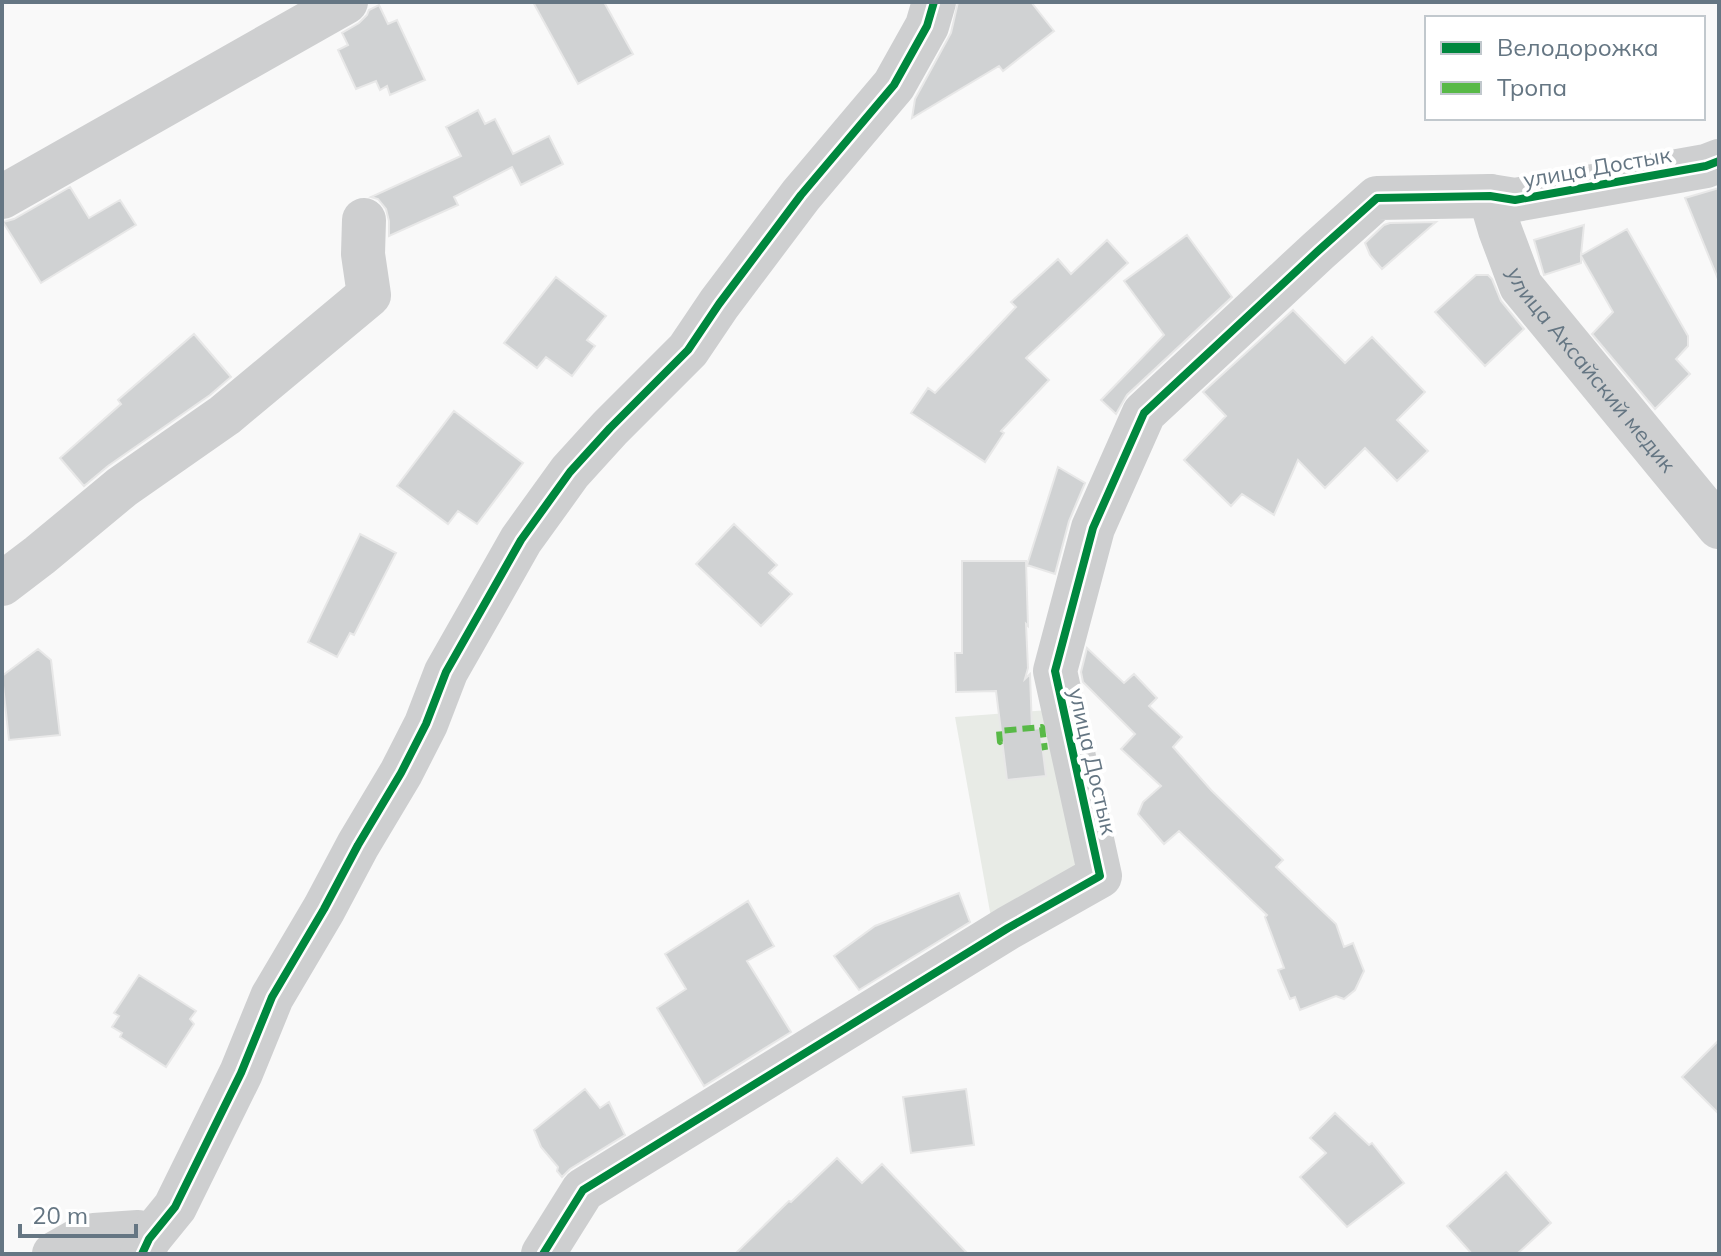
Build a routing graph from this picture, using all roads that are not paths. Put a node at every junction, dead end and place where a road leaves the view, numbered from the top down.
1 (346, 2) edge
2 (934, 2) edge
3 (1719, 161) edge
4 (1490, 196) junction
5 (2, 197) edge
6 (364, 220) dead end
7 (1719, 527) edge
8 (2, 584) edge
9 (146, 1246) edge
10 (54, 1254) edge
11 (543, 1254) edge

1 - 5 street
2 - 9 street
3 - 4 street, улица Достык
4 - 7 street, улица Аксайский медик
4 - 11 street, улица Достык
6 - 8 street
9 - 10 street

